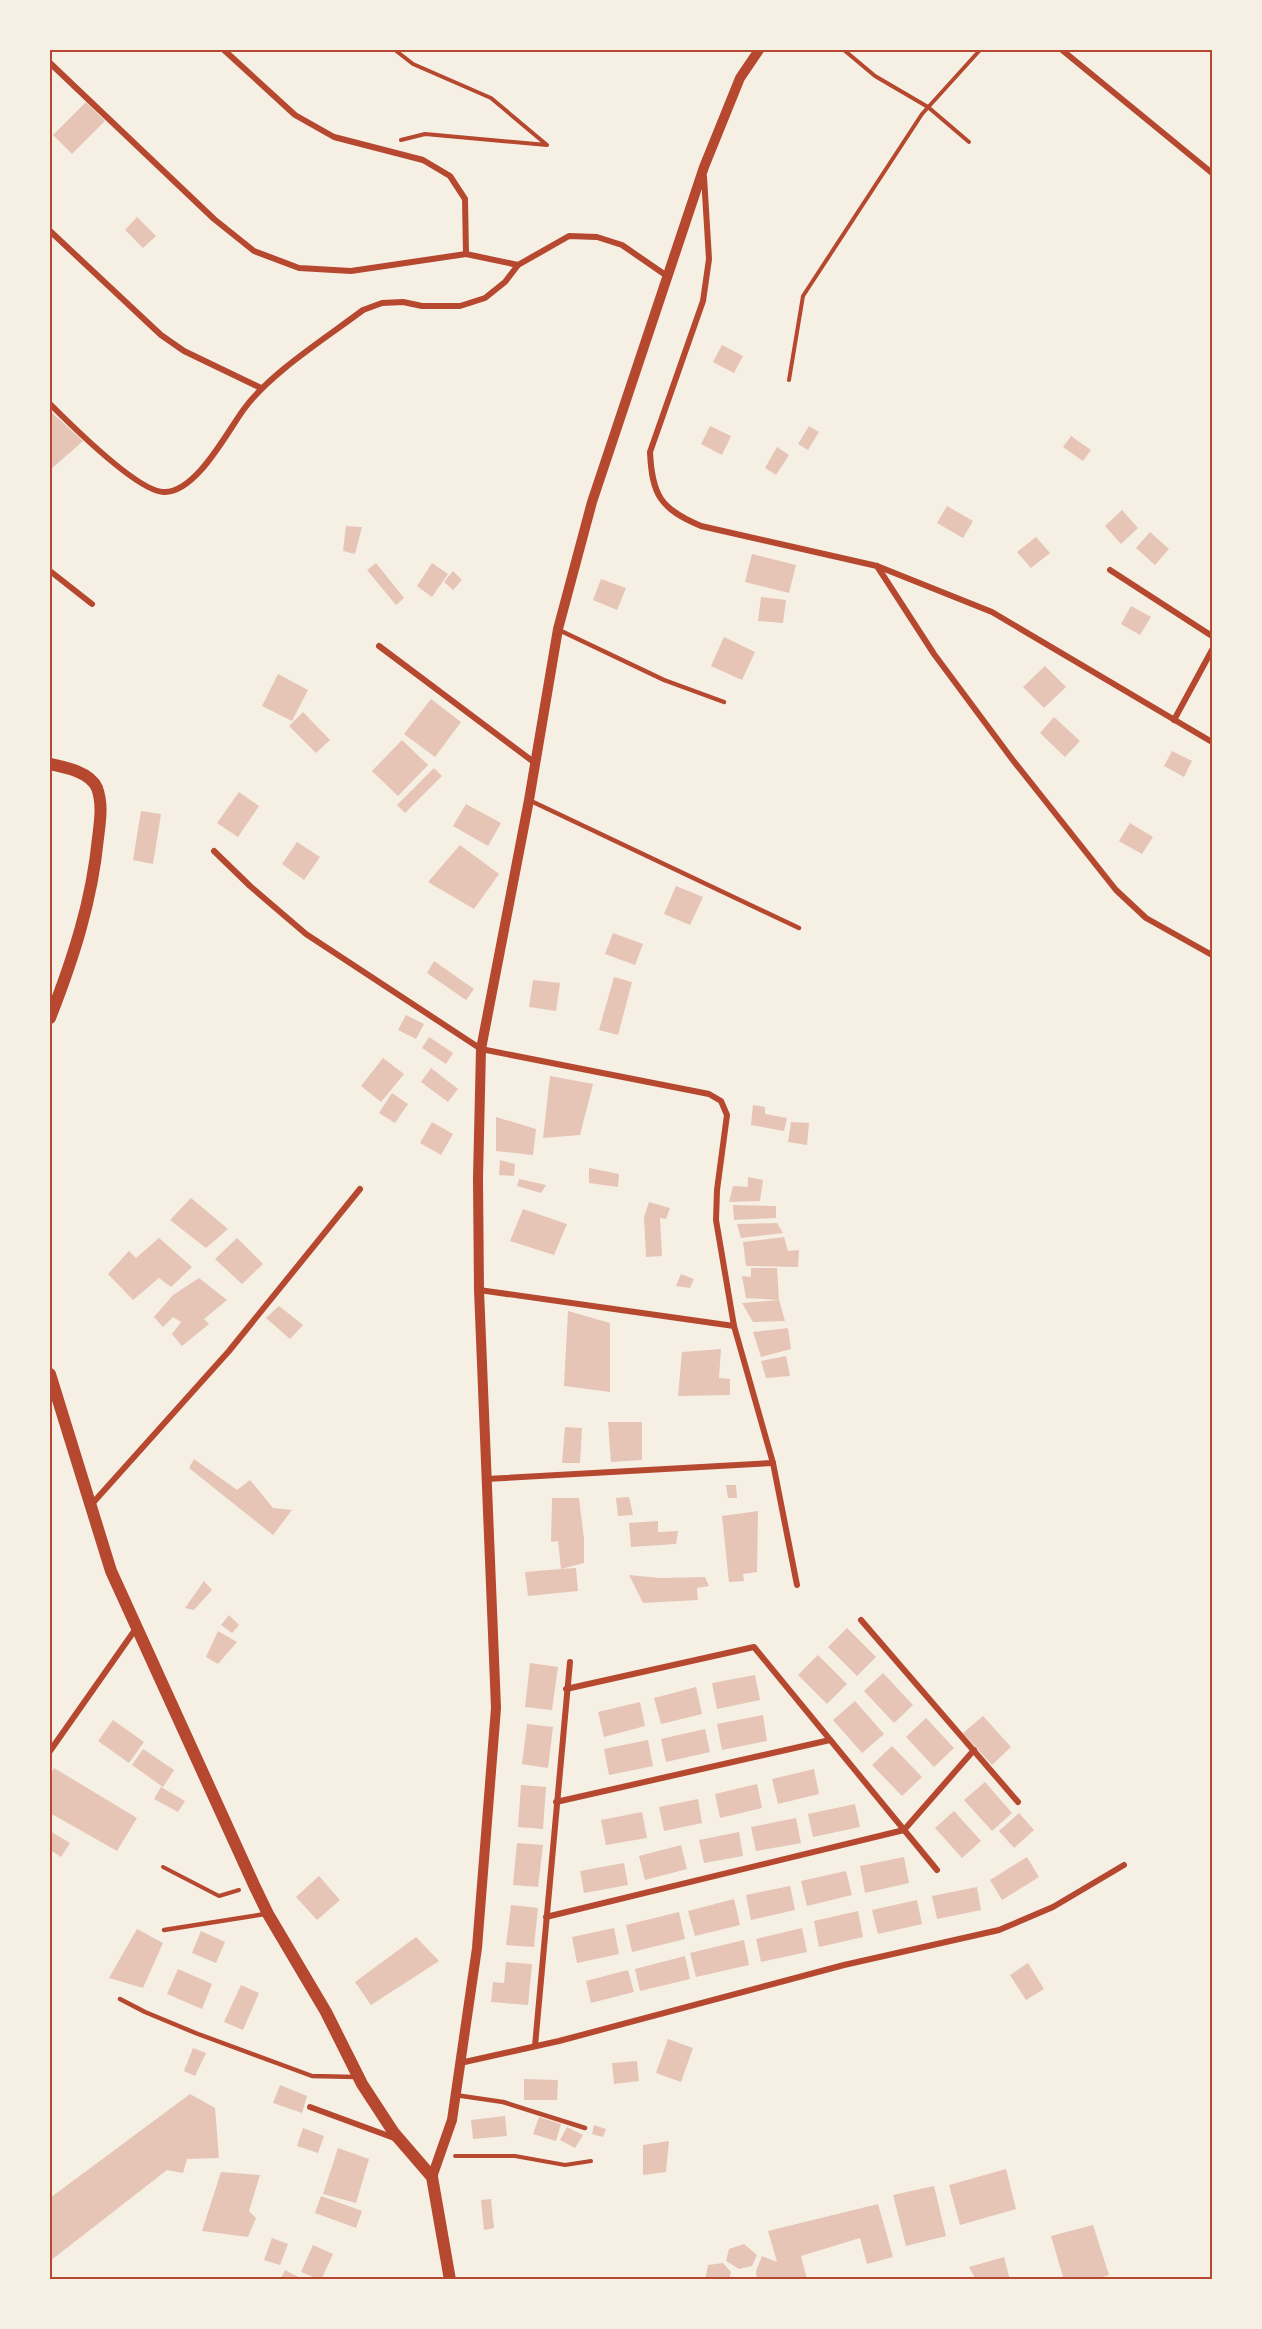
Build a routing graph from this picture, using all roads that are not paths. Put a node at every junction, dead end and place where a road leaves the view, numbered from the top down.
1 (224, 50) edge
2 (759, 50) edge
3 (1062, 50) edge
4 (50, 63) edge
5 (704, 167) junction
6 (1212, 173) edge
7 (50, 231) edge
8 (466, 254) junction
9 (518, 265) junction
10 (667, 276) junction
11 (261, 388) junction
12 (50, 404) edge
13 (877, 566) junction
14 (1110, 570) dead end
15 (50, 571) edge
16 (92, 604) dead end
17 (558, 630) junction
18 (1212, 636) edge
19 (379, 646) dead end
20 (1212, 650) edge
21 (724, 702) dead end
22 (1174, 720) junction
23 (1212, 742) edge
24 (535, 763) junction
25 (50, 764) edge
26 (529, 800) junction
27 (214, 851) dead end
28 (799, 928) dead end
29 (1212, 955) edge
30 (50, 1018) edge
31 (481, 1049) junction
32 (360, 1189) dead end
33 (479, 1290) junction
34 (734, 1326) junction
35 (50, 1374) edge
36 (773, 1463) junction
37 (485, 1479) junction
38 (91, 1505) junction
39 (797, 1585) dead end
40 (861, 1620) dead end
41 (137, 1626) junction
42 (570, 1662) dead end
43 (566, 1689) junction
44 (830, 1740) junction
45 (974, 1750) junction
46 (50, 1751) edge
47 (556, 1802) junction
48 (1018, 1802) dead end
49 (904, 1830) junction
50 (1124, 1864) dead end
51 (937, 1870) dead end
52 (268, 1914) junction
53 (546, 1917) junction
54 (164, 1930) dead end
55 (120, 1999) dead end
56 (535, 2046) junction
57 (459, 2063) junction
58 (359, 2077) junction
59 (455, 2095) junction
60 (310, 2107) dead end
61 (585, 2128) dead end
62 (401, 2141) junction
63 (432, 2177) junction
64 (450, 2280) edge

1 - 8 street
2 - 5 street
3 - 6 street
4 - 8 street
5 - 10 street
5 - 13 street
7 - 11 street
8 - 9 street
9 - 10 street
9 - 11 street
10 - 17 street
11 - 12 street
13 - 22 street
13 - 29 street
14 - 18 street
15 - 16 street
17 - 21 lane
17 - 24 street
19 - 24 street
20 - 22 street
22 - 23 street
24 - 26 street
25 - 30 main road
26 - 28 lane
26 - 31 street
27 - 31 street
31 - 33 street
31 - 34 street
32 - 38 street
33 - 34 street
33 - 37 street
34 - 36 street
35 - 38 main road
36 - 37 street
36 - 39 street
37 - 57 street
38 - 41 main road
40 - 45 street
41 - 46 street
41 - 52 main road
42 - 43 street
43 - 44 street
43 - 47 street
44 - 47 street
44 - 49 street
45 - 48 street
45 - 49 street
47 - 53 street
49 - 51 street
49 - 53 street
50 - 56 street
52 - 54 lane
52 - 58 main road
53 - 56 street
55 - 58 lane
56 - 57 street
57 - 59 street
58 - 62 main road
59 - 61 lane
59 - 63 street
60 - 62 street
62 - 63 main road
63 - 64 main road

